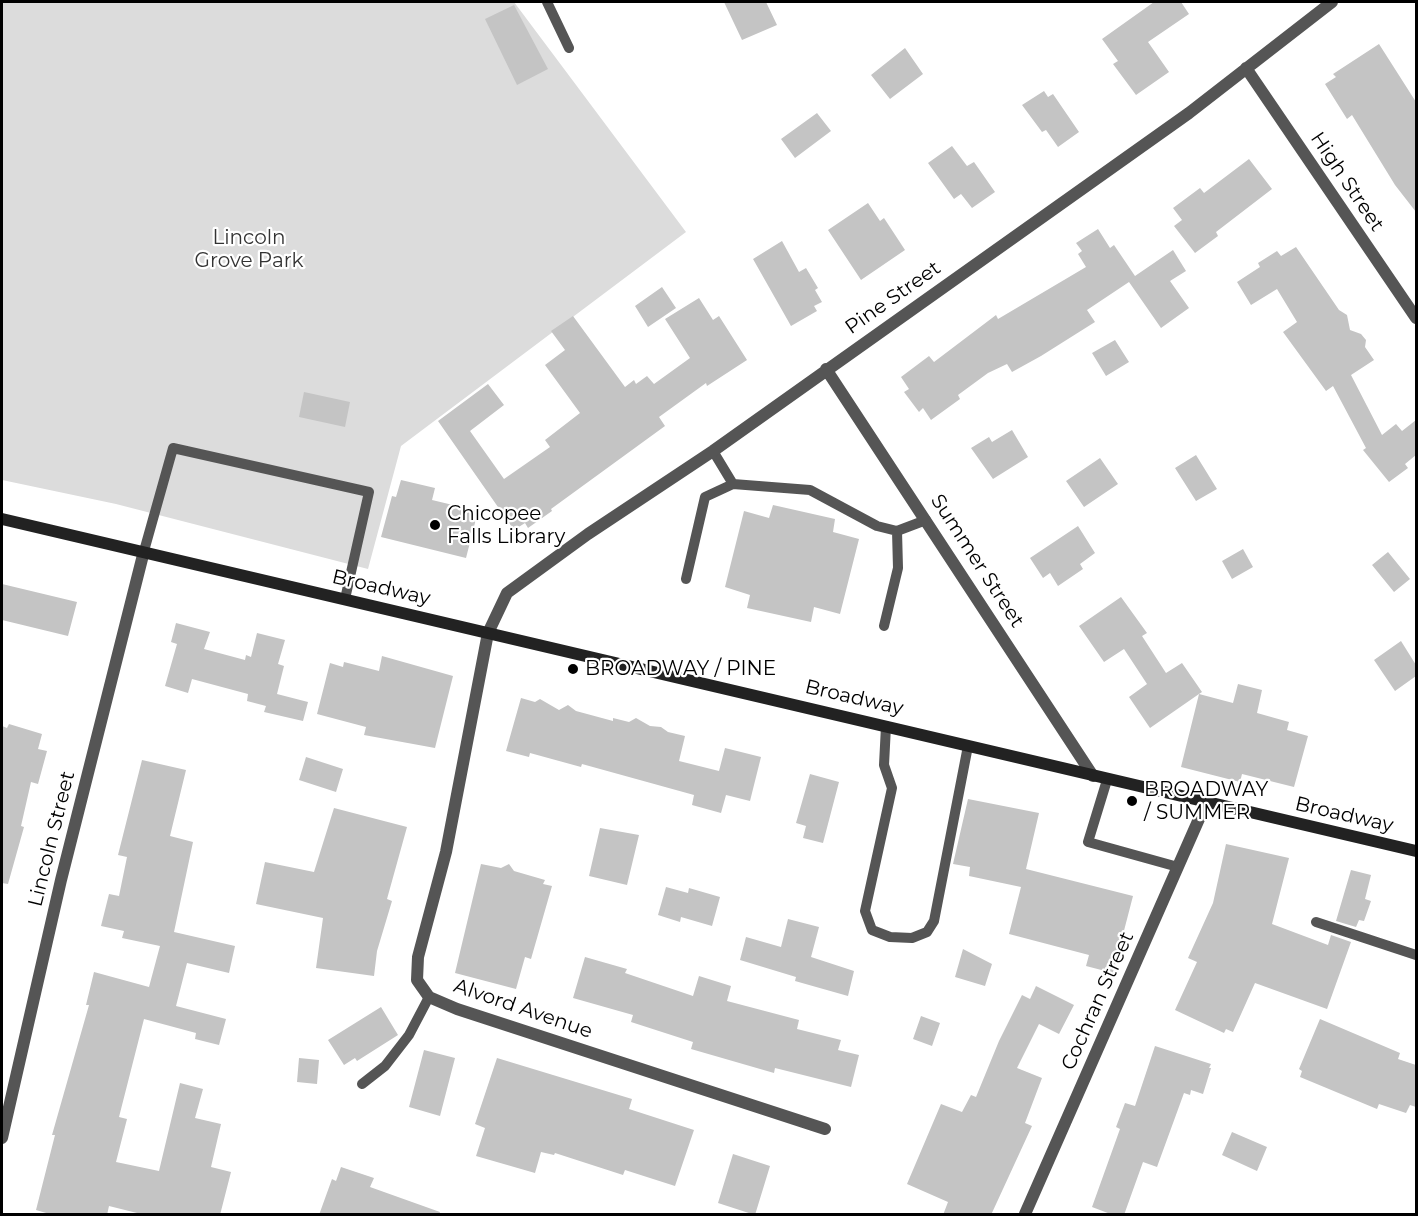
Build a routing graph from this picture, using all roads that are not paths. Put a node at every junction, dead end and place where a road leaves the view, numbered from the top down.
1 (547, 2) edge
2 (1332, 2) edge
3 (569, 48) dead end
4 (1246, 68) junction
5 (1416, 318) edge
6 (826, 369) junction
7 (713, 451) junction
8 (733, 484) junction
9 (2, 519) edge
10 (926, 520) junction
11 (897, 531) junction
12 (144, 551) junction
13 (686, 579) dead end
14 (345, 599) junction
15 (884, 626) dead end
16 (488, 633) junction
17 (886, 726) junction
18 (968, 746) junction
19 (1093, 776) junction
20 (1107, 780) junction
21 (1206, 803) junction
22 (1416, 851) edge
23 (1178, 867) junction
24 (1316, 922) dead end
25 (1416, 955) edge
26 (429, 997) junction
27 (362, 1084) dead end
28 (825, 1129) dead end
29 (2, 1138) edge
30 (1025, 1215) edge

1 - 3 lane
2 - 4 street, Pine Street
4 - 5 street, High Street
4 - 6 street, Pine Street
6 - 7 street, Pine Street
6 - 10 street, Summer Street
7 - 8 lane
7 - 16 street, Pine Street
8 - 11 lane
8 - 13 lane
9 - 12 main road, Broadway
10 - 11 lane
10 - 19 street, Summer Street
11 - 15 lane
12 - 14 main road, Broadway
12 - 14 lane
12 - 29 street, Lincoln Street
14 - 16 main road, Broadway
16 - 17 main road, Broadway
16 - 26 street, Alvord Avenue
17 - 18 main road, Broadway
17 - 18 lane
18 - 19 main road, Broadway
19 - 20 main road, Broadway
20 - 21 main road, Broadway
20 - 23 lane
21 - 22 main road, Broadway
21 - 23 street, Cochran Street
23 - 30 street, Cochran Street
24 - 25 lane
26 - 27 lane
26 - 28 street, Alvord Avenue

